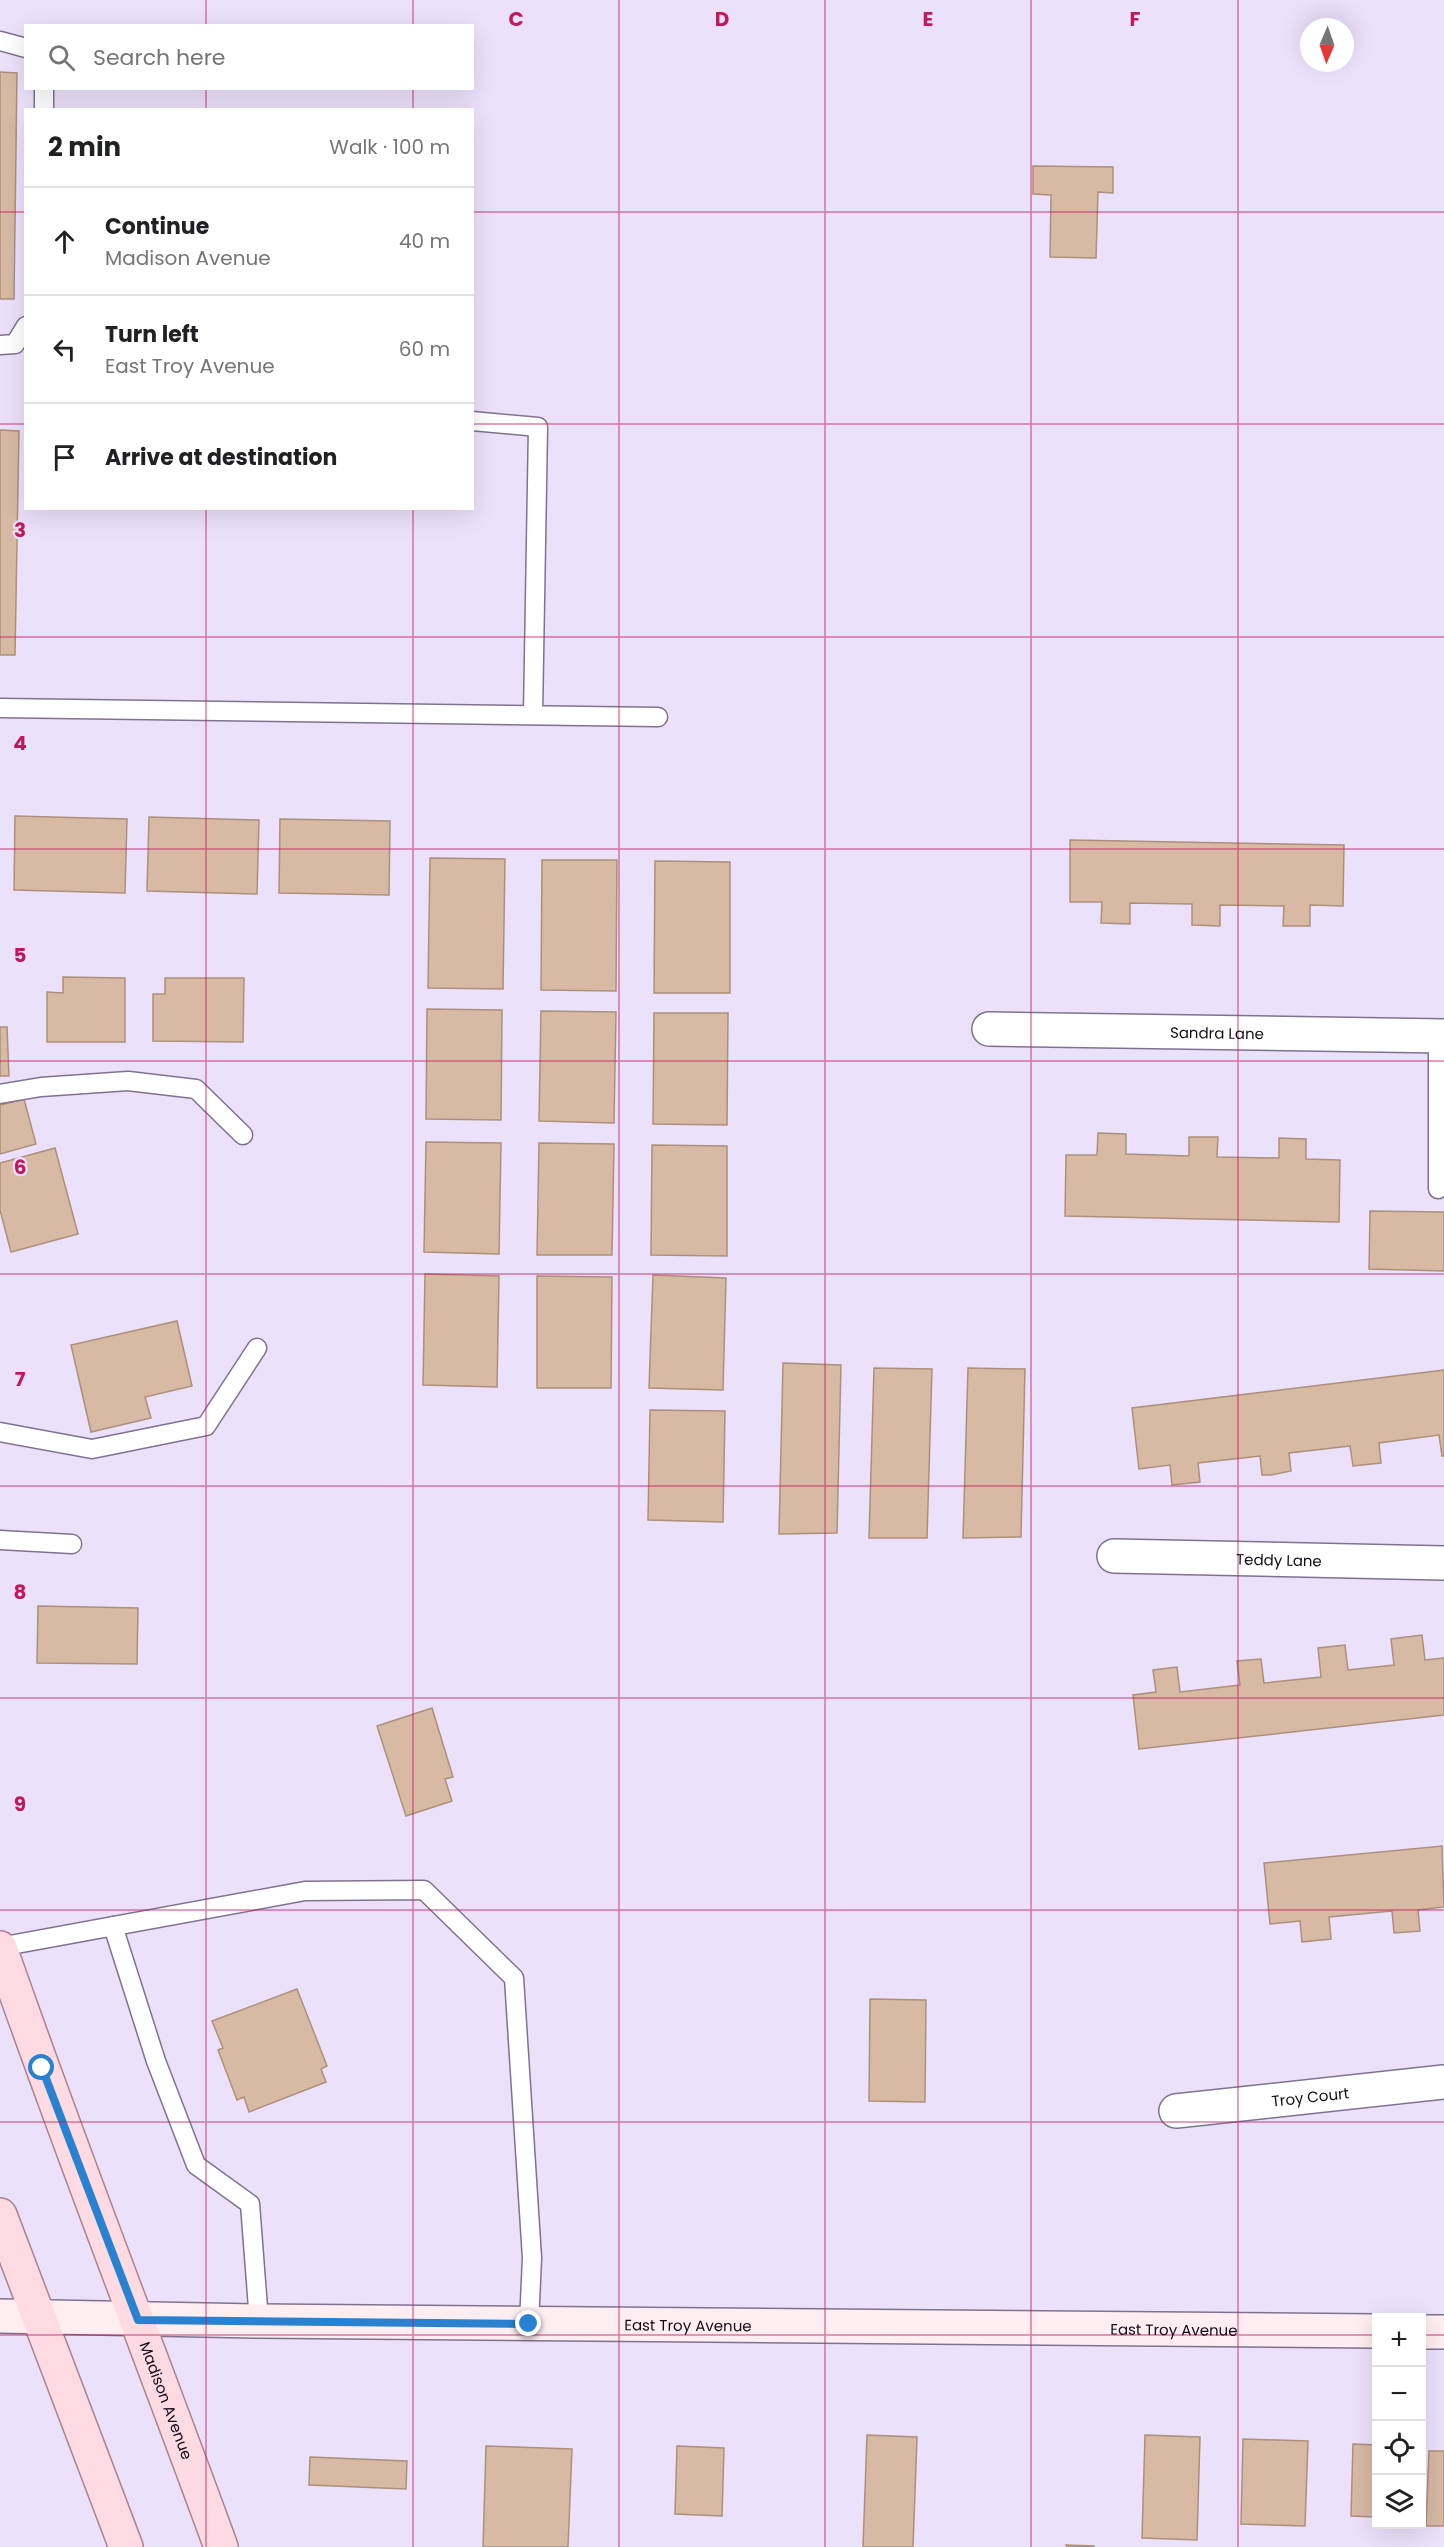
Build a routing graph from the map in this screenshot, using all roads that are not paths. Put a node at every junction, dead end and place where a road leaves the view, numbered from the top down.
1 (0, 41) edge
2 (24, 47) edge
3 (44, 90) edge
4 (44, 108) edge
5 (24, 329) edge
6 (0, 345) edge
7 (474, 421) edge
8 (0, 708) edge
9 (533, 715) junction
10 (658, 717) dead end
11 (989, 1029) dead end
12 (1441, 1036) edge
13 (0, 1094) edge
14 (243, 1135) dead end
15 (1438, 1189) dead end
16 (257, 1348) dead end
17 (0, 1432) edge
18 (0, 1540) edge
19 (72, 1544) dead end
20 (1114, 1556) dead end
21 (1444, 1563) edge
22 (113, 1926) junction
23 (0, 1948) edge
24 (1444, 2082) edge
25 (1176, 2111) dead end
26 (0, 2215) edge
27 (0, 2316) edge
28 (37, 2316) junction
29 (138, 2320) junction
30 (259, 2321) junction
31 (529, 2324) junction
32 (1372, 2331) edge
33 (1426, 2332) edge
34 (1444, 2332) edge
35 (126, 2547) edge
36 (221, 2547) edge

1 - 2 lane
3 - 4 lane
5 - 6 lane
7 - 9 lane
8 - 9 lane
9 - 10 lane
11 - 12 street, Sandra Lane
12 - 15 lane
13 - 14 lane
16 - 17 lane
18 - 19 lane
20 - 21 street, Teddy Lane
22 - 23 lane
22 - 30 lane
22 - 31 lane
23 - 29 main road, Madison Avenue
24 - 25 street, Troy Court
26 - 28 main road
27 - 28 main road, East Troy Avenue
28 - 29 main road, East Troy Avenue
28 - 35 main road
29 - 30 main road, East Troy Avenue
29 - 36 main road, Madison Avenue
30 - 31 main road, East Troy Avenue
31 - 32 main road, East Troy Avenue
33 - 34 main road

